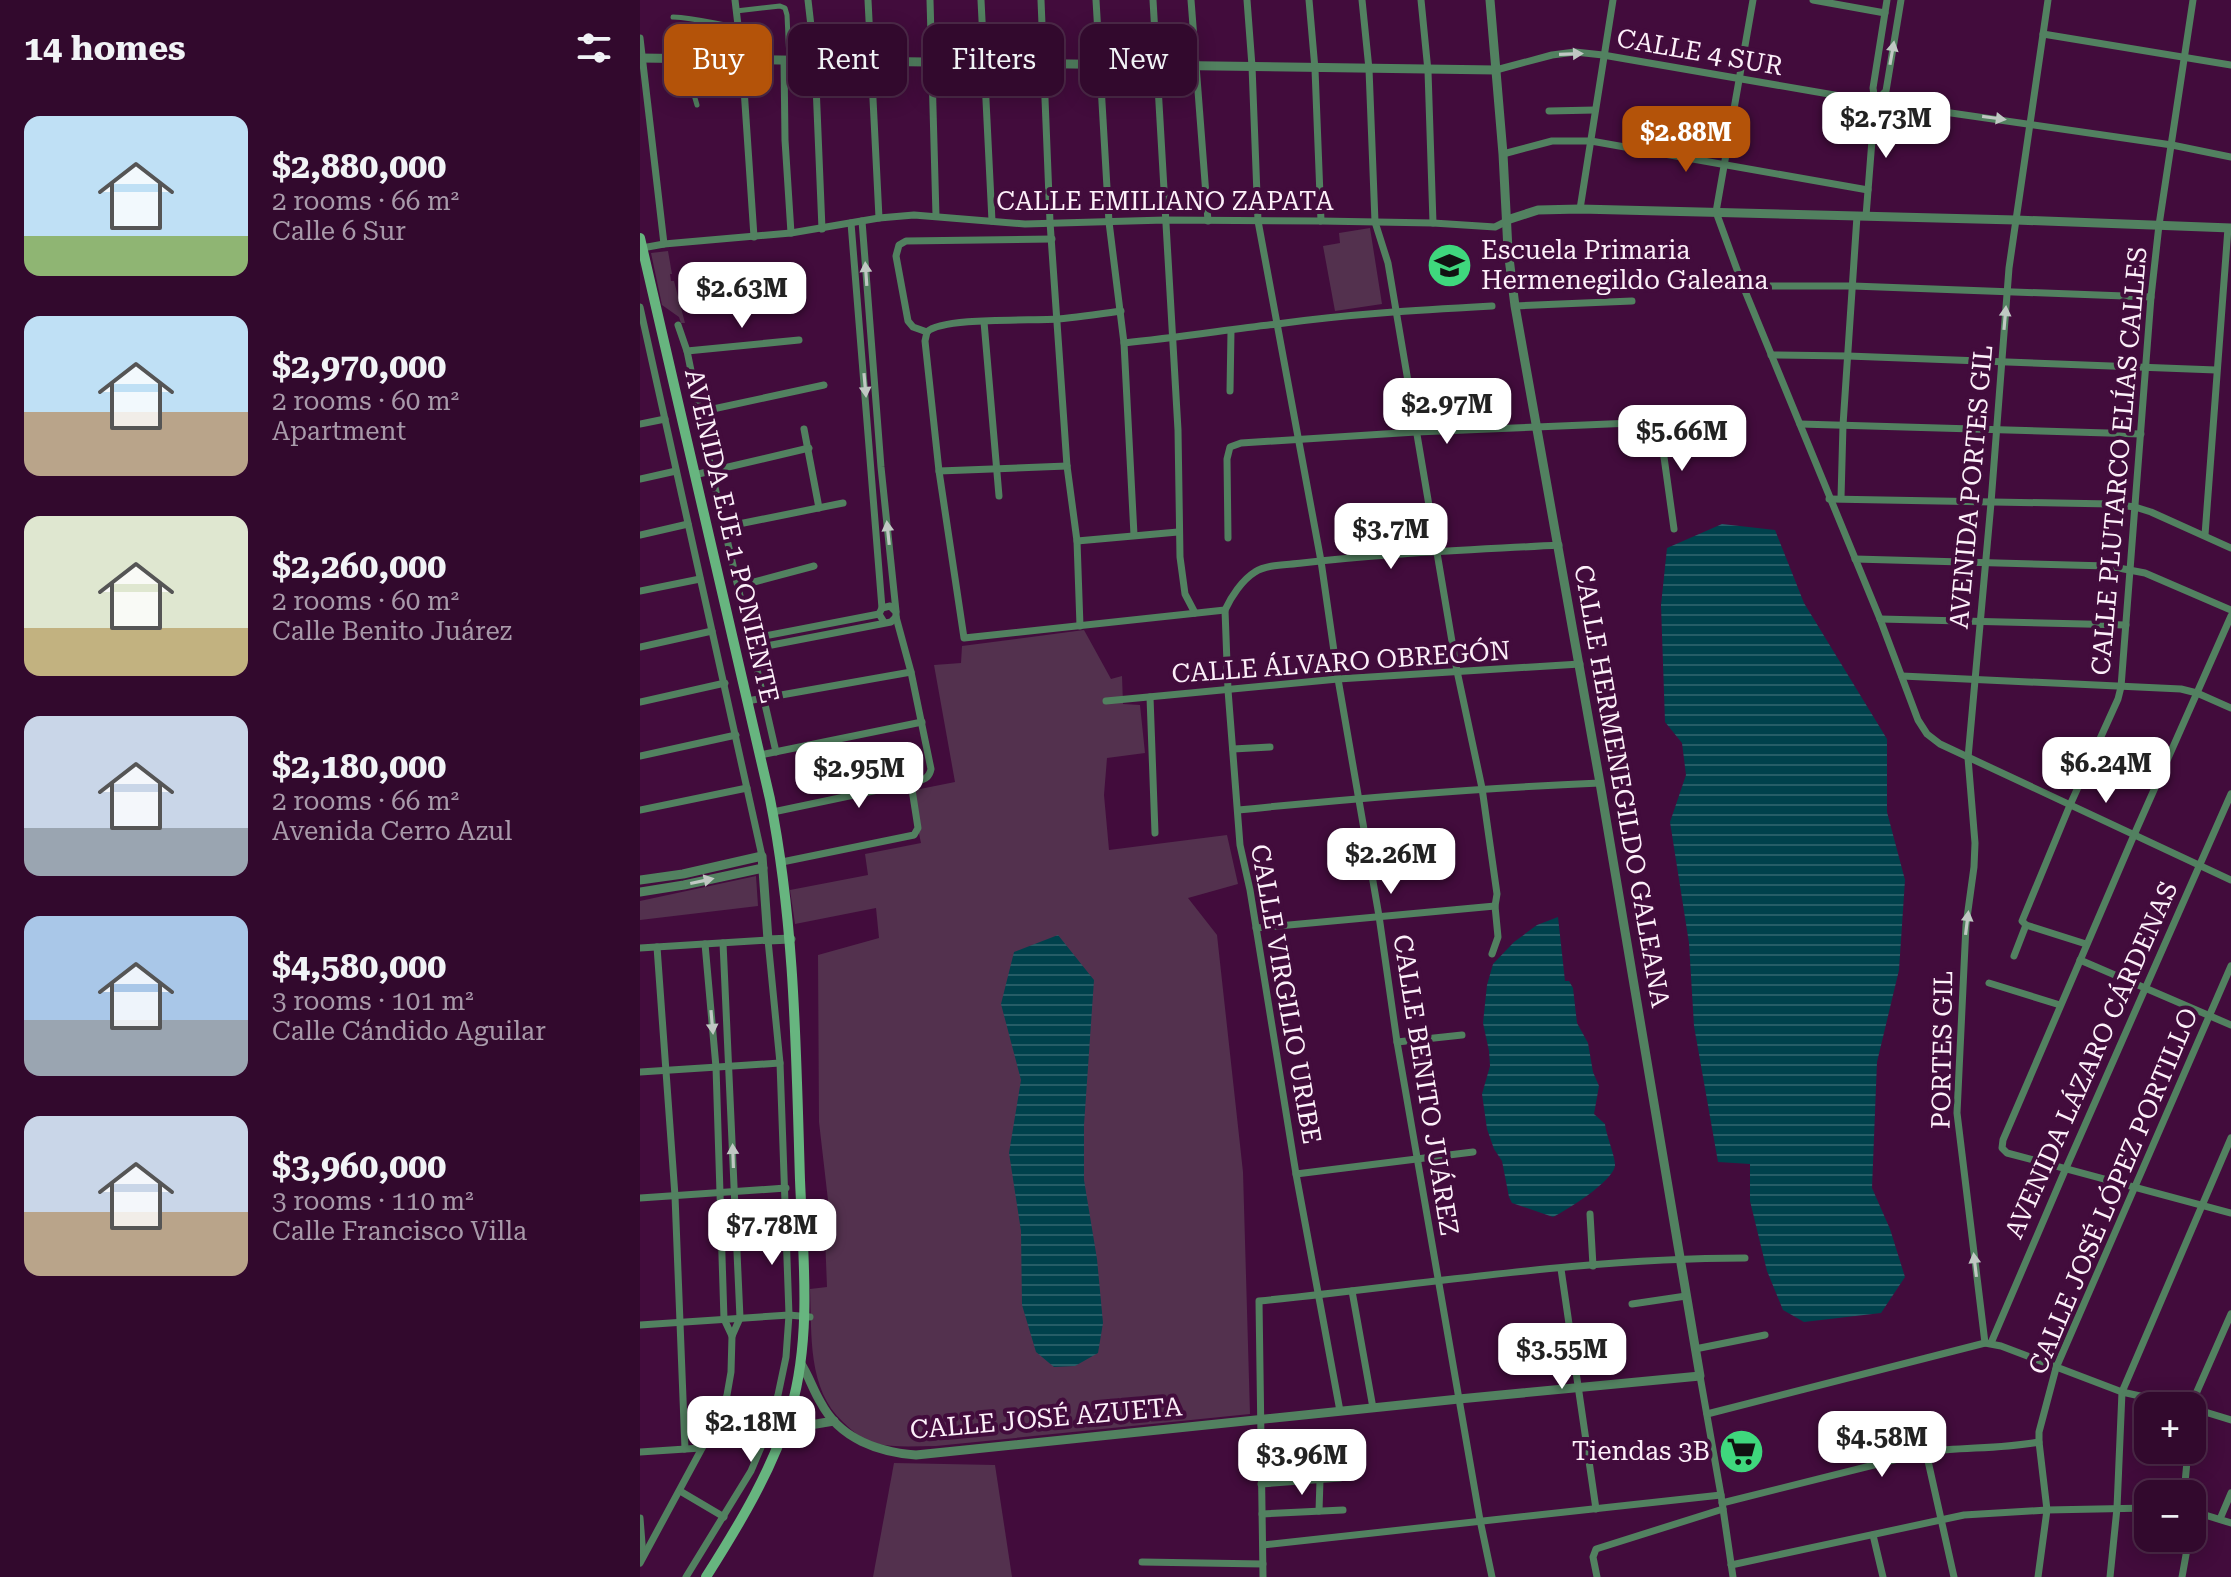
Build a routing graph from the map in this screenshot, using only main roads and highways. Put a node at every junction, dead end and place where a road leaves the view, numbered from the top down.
1 (641, 243) edge
2 (706, 1577) edge

1 - 2 main road, AVENIDA EJE 1 PONIENTE

